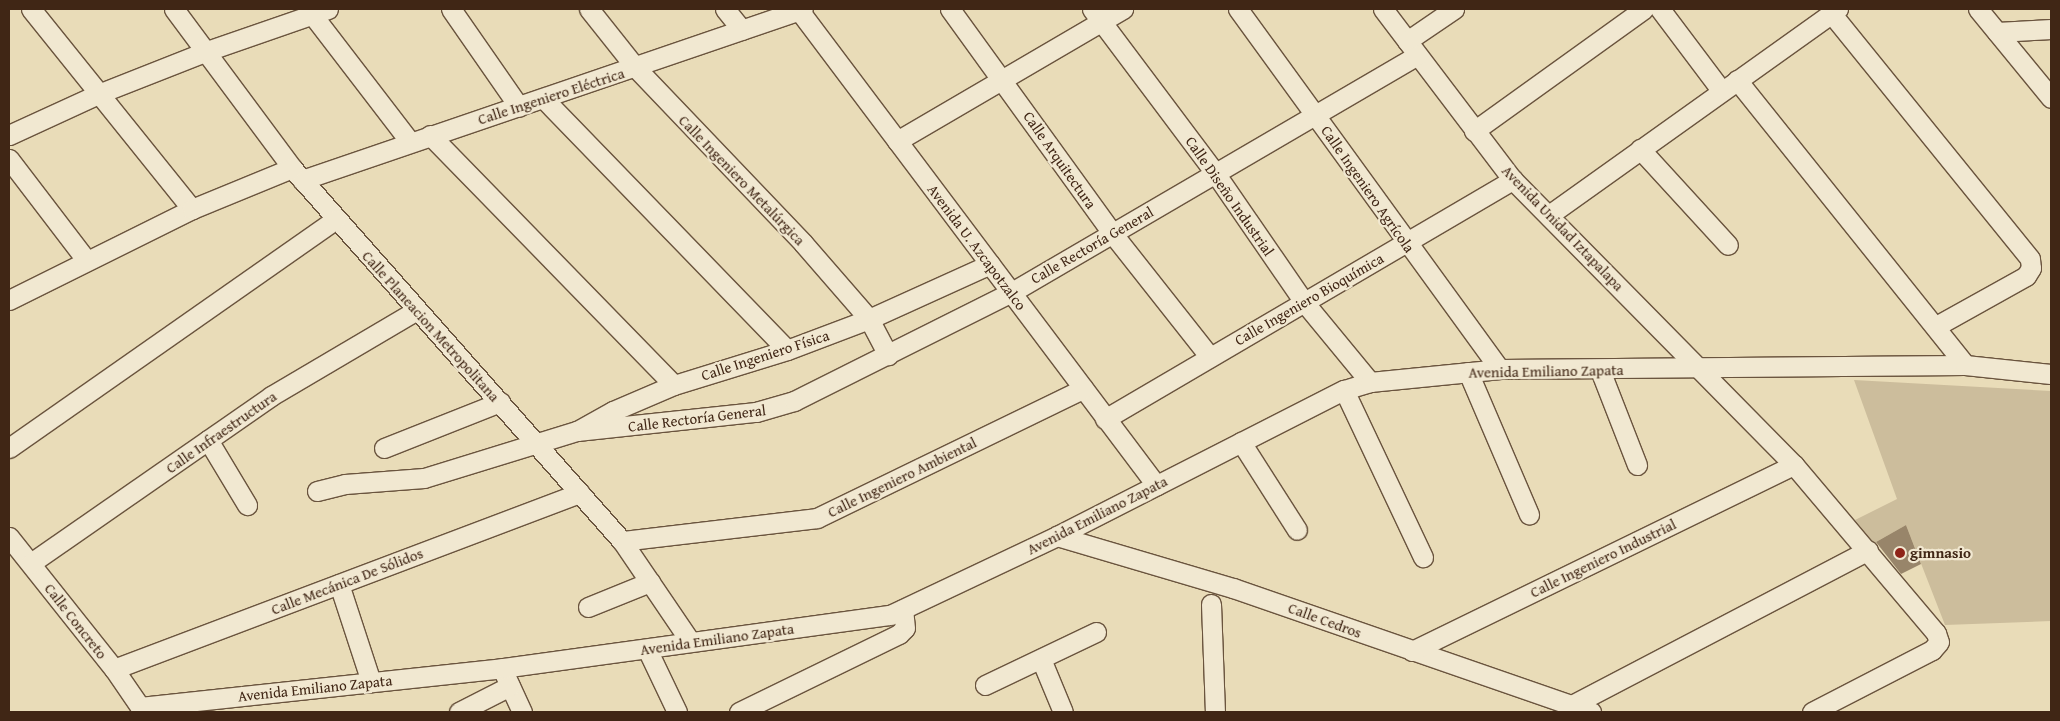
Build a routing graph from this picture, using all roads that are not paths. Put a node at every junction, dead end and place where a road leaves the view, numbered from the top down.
1 (31, 9) edge
2 (174, 9) edge
3 (451, 9) edge
4 (589, 9) edge
5 (724, 9) edge
6 (950, 9) edge
7 (1122, 9) edge
8 (1238, 9) edge
9 (1383, 9) edge
10 (1454, 9) edge
11 (1644, 9) edge
12 (1660, 9) edge
13 (1978, 9) edge
14 (800, 10) edge
15 (316, 11) edge
16 (1834, 11) edge
17 (1097, 15) edge
18 (2051, 29) edge
19 (742, 30) junction
20 (1998, 32) junction
21 (1412, 48) junction
22 (207, 51) junction
23 (636, 68) junction
24 (1003, 79) junction
25 (1737, 80) junction
26 (1721, 90) junction
27 (98, 94) junction
28 (2051, 98) edge
29 (544, 99) junction
30 (519, 107) junction
31 (1315, 114) junction
32 (1474, 131) junction
33 (9, 135) edge
34 (430, 136) junction
35 (897, 141) junction
36 (410, 142) junction
37 (1640, 149) junction
38 (9, 159) edge
39 (1214, 173) junction
40 (297, 174) junction
41 (1513, 180) junction
42 (192, 209) junction
43 (1549, 215) junction
44 (335, 220) junction
45 (1112, 233) junction
46 (1406, 243) junction
47 (1728, 245) dead end
48 (87, 262) junction
49 (990, 264) junction
50 (1012, 292) junction
51 (9, 300) edge
52 (1304, 302) junction
53 (417, 310) junction
54 (869, 320) junction
55 (1936, 326) junction
56 (788, 350) junction
57 (888, 355) junction
58 (1210, 357) junction
59 (1965, 365) junction
60 (1699, 367) junction
61 (1500, 368) junction
62 (1600, 370) junction
63 (1468, 372) junction
64 (2051, 374) edge
65 (1370, 382) junction
66 (674, 385) junction
67 (1083, 389) junction
68 (1344, 390) junction
69 (500, 402) junction
70 (1105, 419) junction
71 (577, 431) junction
72 (208, 440) junction
73 (1241, 442) junction
74 (539, 444) junction
75 (9, 448) edge
76 (384, 448) dead end
77 (1637, 465) dead end
78 (1794, 465) junction
79 (1156, 485) junction
80 (317, 491) dead end
81 (580, 493) junction
82 (247, 505) dead end
83 (1529, 514) dead end
84 (1297, 530) dead end
85 (1057, 536) junction
86 (9, 537) edge
87 (622, 542) junction
88 (1868, 550) junction
89 (1423, 557) dead end
90 (31, 563) junction
91 (650, 582) junction
92 (338, 584) junction
93 (1210, 604) dead end
94 (588, 607) dead end
95 (903, 609) junction
96 (1096, 632) dead end
97 (690, 641) junction
98 (647, 649) junction
99 (1412, 651) junction
100 (1041, 659) junction
101 (502, 668) junction
102 (114, 669) junction
103 (371, 682) junction
104 (985, 685) dead end
105 (510, 686) junction
106 (1572, 705) junction
107 (139, 710) edge
108 (459, 712) edge
109 (522, 712) edge
110 (677, 712) edge
111 (740, 712) edge
112 (1063, 712) edge
113 (1215, 712) edge
114 (1591, 712) edge
115 (1812, 712) edge

1 - 27 street
2 - 22 street, Calle Planeacion Metropolitana
3 - 30 street
4 - 23 street, Calle Ingeniero Metalúrgica
5 - 19 street
6 - 24 street, Calle Arquitectura
7 - 17 street
8 - 31 street, Calle Ingeniero Agrícola
9 - 21 street, Avenida Unidad Iztapalapa
10 - 21 street, Calle Rectoría General
11 - 32 street
12 - 26 street
13 - 20 street
14 - 19 street, Calle Ingeniero Eléctrica
14 - 35 street, Avenida U. Azcapotzalco
15 - 22 street
15 - 36 street
16 - 25 street
16 - 55 street
17 - 24 street
17 - 39 street, Calle Diseño Industrial
18 - 20 street
19 - 23 street, Calle Ingeniero Eléctrica
20 - 28 street
21 - 31 street, Calle Rectoría General
21 - 32 street, Avenida Unidad Iztapalapa
22 - 27 street
22 - 40 street, Calle Planeacion Metropolitana
23 - 29 street, Calle Ingeniero Eléctrica
23 - 54 street, Calle Ingeniero Metalúrgica
24 - 35 street
24 - 45 street, Calle Arquitectura
25 - 26 street
25 - 55 street
26 - 37 street
27 - 33 street
27 - 42 street
29 - 30 street, Calle Ingeniero Eléctrica
29 - 56 street
30 - 34 street, Calle Ingeniero Eléctrica
31 - 39 street, Calle Rectoría General
31 - 46 street, Calle Ingeniero Agrícola
32 - 41 street, Avenida Unidad Iztapalapa
34 - 36 street, Calle Ingeniero Eléctrica
34 - 66 street
35 - 49 street, Avenida U. Azcapotzalco
36 - 40 street, Calle Ingeniero Eléctrica
37 - 43 street
37 - 47 street
38 - 48 street
39 - 45 street, Calle Rectoría General
39 - 52 street, Calle Diseño Industrial
40 - 42 street, Calle Ingeniero Eléctrica
40 - 44 street, Calle Planeacion Metropolitana
41 - 43 street, Avenida Unidad Iztapalapa
41 - 46 street, Calle Ingeniero Bioquímica
42 - 48 street, Calle Ingeniero Eléctrica
43 - 60 street, Avenida Unidad Iztapalapa
44 - 53 street, Calle Planeacion Metropolitana
44 - 75 street
45 - 50 street, Calle Rectoría General
45 - 58 street, Calle Arquitectura
46 - 52 street, Calle Ingeniero Bioquímica
46 - 61 street, Calle Ingeniero Agrícola
48 - 51 street, Calle Ingeniero Eléctrica
49 - 50 street, Avenida U. Azcapotzalco
49 - 54 street, Calle Ingeniero Física
50 - 57 street, Calle Rectoría General
50 - 67 street, Avenida U. Azcapotzalco
52 - 58 street, Calle Ingeniero Bioquímica
52 - 65 street, Calle Diseño Industrial
53 - 69 street, Calle Planeacion Metropolitana
53 - 72 street, Calle Infraestructura
54 - 56 street, Calle Ingeniero Física
54 - 57 street, Calle Ingeniero Metalúrgica
55 - 59 street
56 - 66 street, Calle Ingeniero Física
57 - 71 street, Calle Rectoría General
58 - 70 street, Calle Ingeniero Bioquímica
59 - 60 street, Avenida Emiliano Zapata
59 - 64 street, Avenida Emiliano Zapata
60 - 62 street, Avenida Emiliano Zapata
60 - 78 street, Avenida Unidad Iztapalapa
61 - 62 street, Avenida Emiliano Zapata
61 - 63 street, Avenida Emiliano Zapata
62 - 77 street
63 - 65 street, Avenida Emiliano Zapata
63 - 83 street
65 - 68 street, Avenida Emiliano Zapata
66 - 71 street, Calle Ingeniero Física
67 - 70 street, Avenida U. Azcapotzalco
67 - 87 street, Calle Ingeniero Ambiental
68 - 73 street, Avenida Emiliano Zapata
68 - 89 street
69 - 74 street, Calle Planeacion Metropolitana
69 - 76 street
70 - 79 street, Avenida U. Azcapotzalco
71 - 74 street, Calle Ingeniero Física
72 - 82 street
72 - 90 street, Calle Infraestructura
73 - 79 street, Avenida Emiliano Zapata
73 - 84 street
74 - 80 street, Calle Ingeniero Física
74 - 81 street, Calle Planeacion Metropolitana
78 - 88 street, Avenida Unidad Iztapalapa
78 - 99 street, Calle Ingeniero Industrial
79 - 85 street, Avenida Emiliano Zapata
81 - 87 street, Calle Planeacion Metropolitana
81 - 92 street, Calle Mecánica De Sólidos
85 - 95 street, Avenida Emiliano Zapata
85 - 99 street, Calle Cedros
86 - 90 street, Calle Concreto
87 - 91 street, Calle Planeacion Metropolitana
88 - 106 street
88 - 115 street, Avenida Unidad Iztapalapa
90 - 102 street, Calle Concreto
91 - 94 street
91 - 97 street, Calle Planeacion Metropolitana
92 - 102 street, Calle Mecánica De Sólidos
92 - 103 street
93 - 113 street
95 - 97 street, Avenida Emiliano Zapata
95 - 111 street
96 - 100 street
97 - 98 street, Avenida Emiliano Zapata
98 - 101 street, Avenida Emiliano Zapata
98 - 110 street
99 - 106 street, Calle Cedros
100 - 104 street
100 - 112 street
101 - 103 street, Avenida Emiliano Zapata
101 - 105 street
102 - 107 street, Calle Concreto
103 - 107 street, Avenida Emiliano Zapata
105 - 108 street
105 - 109 street
106 - 114 street, Calle Cedros

